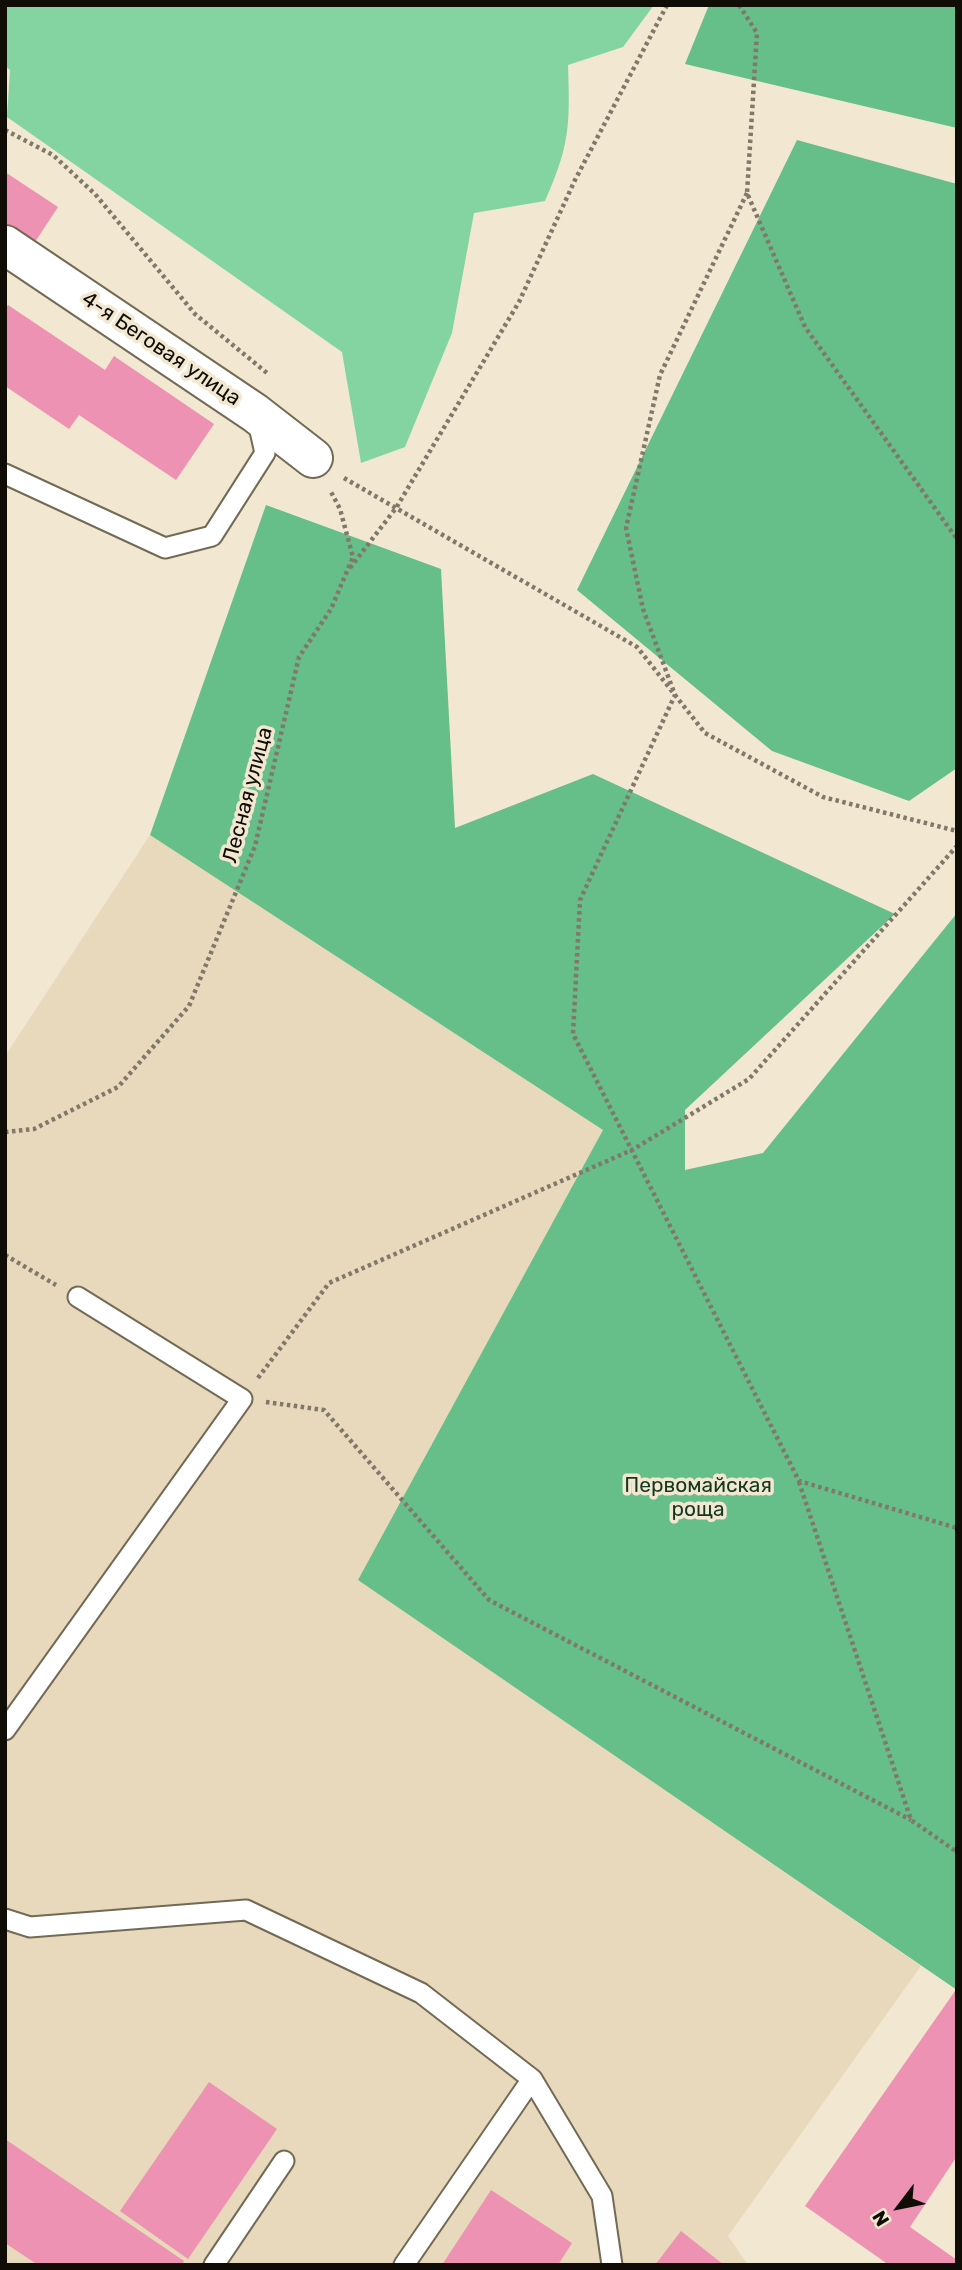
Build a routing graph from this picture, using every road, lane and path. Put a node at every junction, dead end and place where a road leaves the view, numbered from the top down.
1 (667, 5) edge
2 (739, 5) edge
3 (5, 130) edge
4 (747, 193) junction
5 (5, 245) edge
6 (270, 375) dead end
7 (255, 413) junction
8 (313, 458) junction
9 (5, 474) edge
10 (396, 508) junction
11 (957, 539) edge
12 (346, 574) junction
13 (675, 695) junction
14 (957, 831) edge
15 (957, 846) edge
16 (5, 1132) edge
17 (632, 1150) junction
18 (5, 1255) edge
19 (78, 1297) joint
20 (242, 1399) junction
21 (799, 1481) junction
22 (957, 1528) edge
23 (5, 1730) edge
24 (911, 1820) junction
25 (957, 1852) edge
26 (5, 1919) edge
27 (532, 2079) junction
28 (284, 2161) dead end
29 (224, 2261) edge
30 (404, 2265) edge
31 (612, 2265) edge

1 - 10 path
2 - 4 path
3 - 6 path
4 - 11 path
4 - 13 path
5 - 7 street, 4-я Беговая улица
7 - 8 street, 4-я Беговая улица
7 - 9 lane
8 - 10 path
8 - 12 path, Лесная улица
10 - 12 path
10 - 13 path
12 - 16 path, Лесная улица
13 - 14 path
13 - 17 path
15 - 17 path
17 - 20 path
17 - 21 path
18 - 19 path
19 - 20 lane
20 - 23 lane
20 - 24 path
21 - 22 path
21 - 24 path
24 - 25 path
26 - 27 lane
27 - 30 lane
27 - 31 lane
28 - 29 lane

